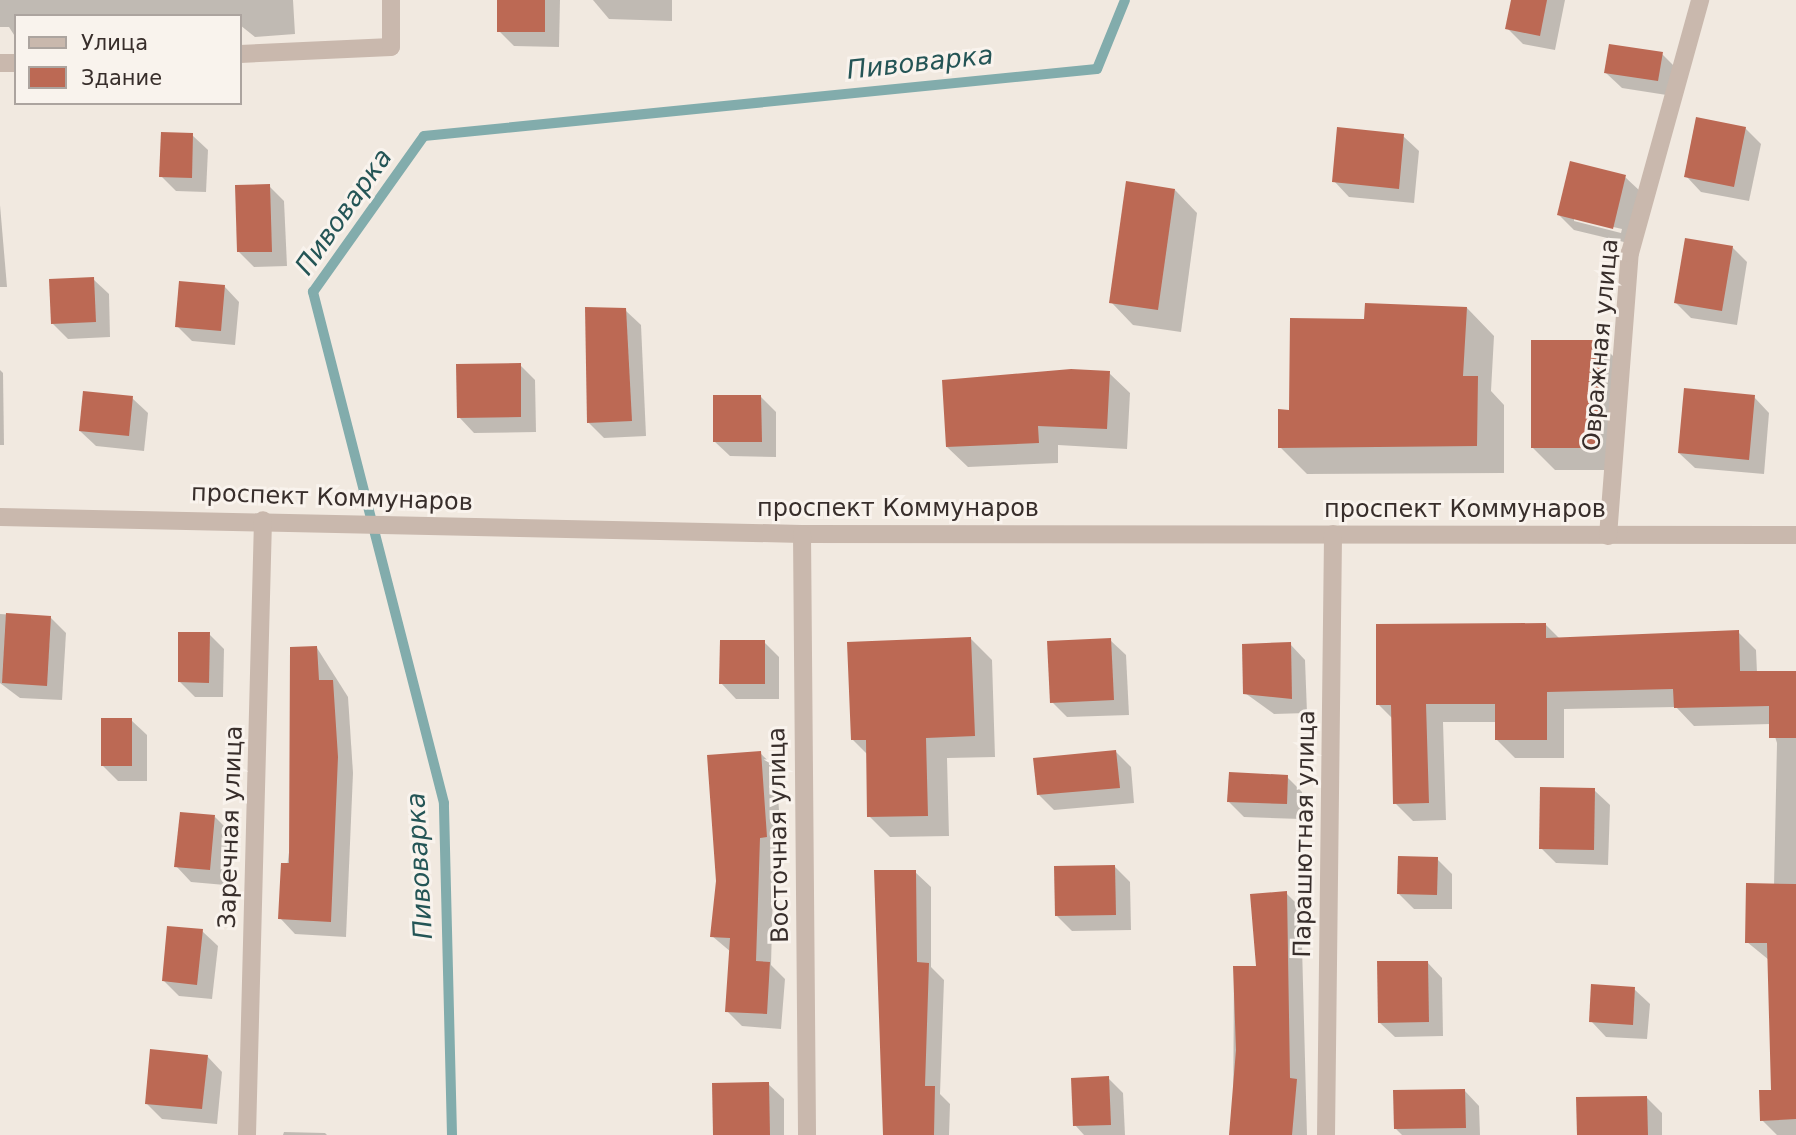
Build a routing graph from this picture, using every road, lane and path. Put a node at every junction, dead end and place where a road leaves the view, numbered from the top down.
1 (391, 0) edge
2 (1700, 0) edge
3 (242, 54) edge
4 (0, 517) edge
5 (263, 520) junction
6 (802, 534) junction
7 (1333, 534) junction
8 (1796, 535) edge
9 (1608, 536) junction
10 (247, 1135) edge
11 (807, 1135) edge
12 (1326, 1135) edge

1 - 3 street
2 - 9 street, Овражная улица
4 - 5 street, проспект Коммунаров
5 - 6 street, проспект Коммунаров
5 - 10 street, Заречная улица
6 - 7 street, проспект Коммунаров
6 - 11 street, Восточная улица
7 - 9 street, проспект Коммунаров
7 - 12 street, Парашютная улица
8 - 9 street, проспект Коммунаров

